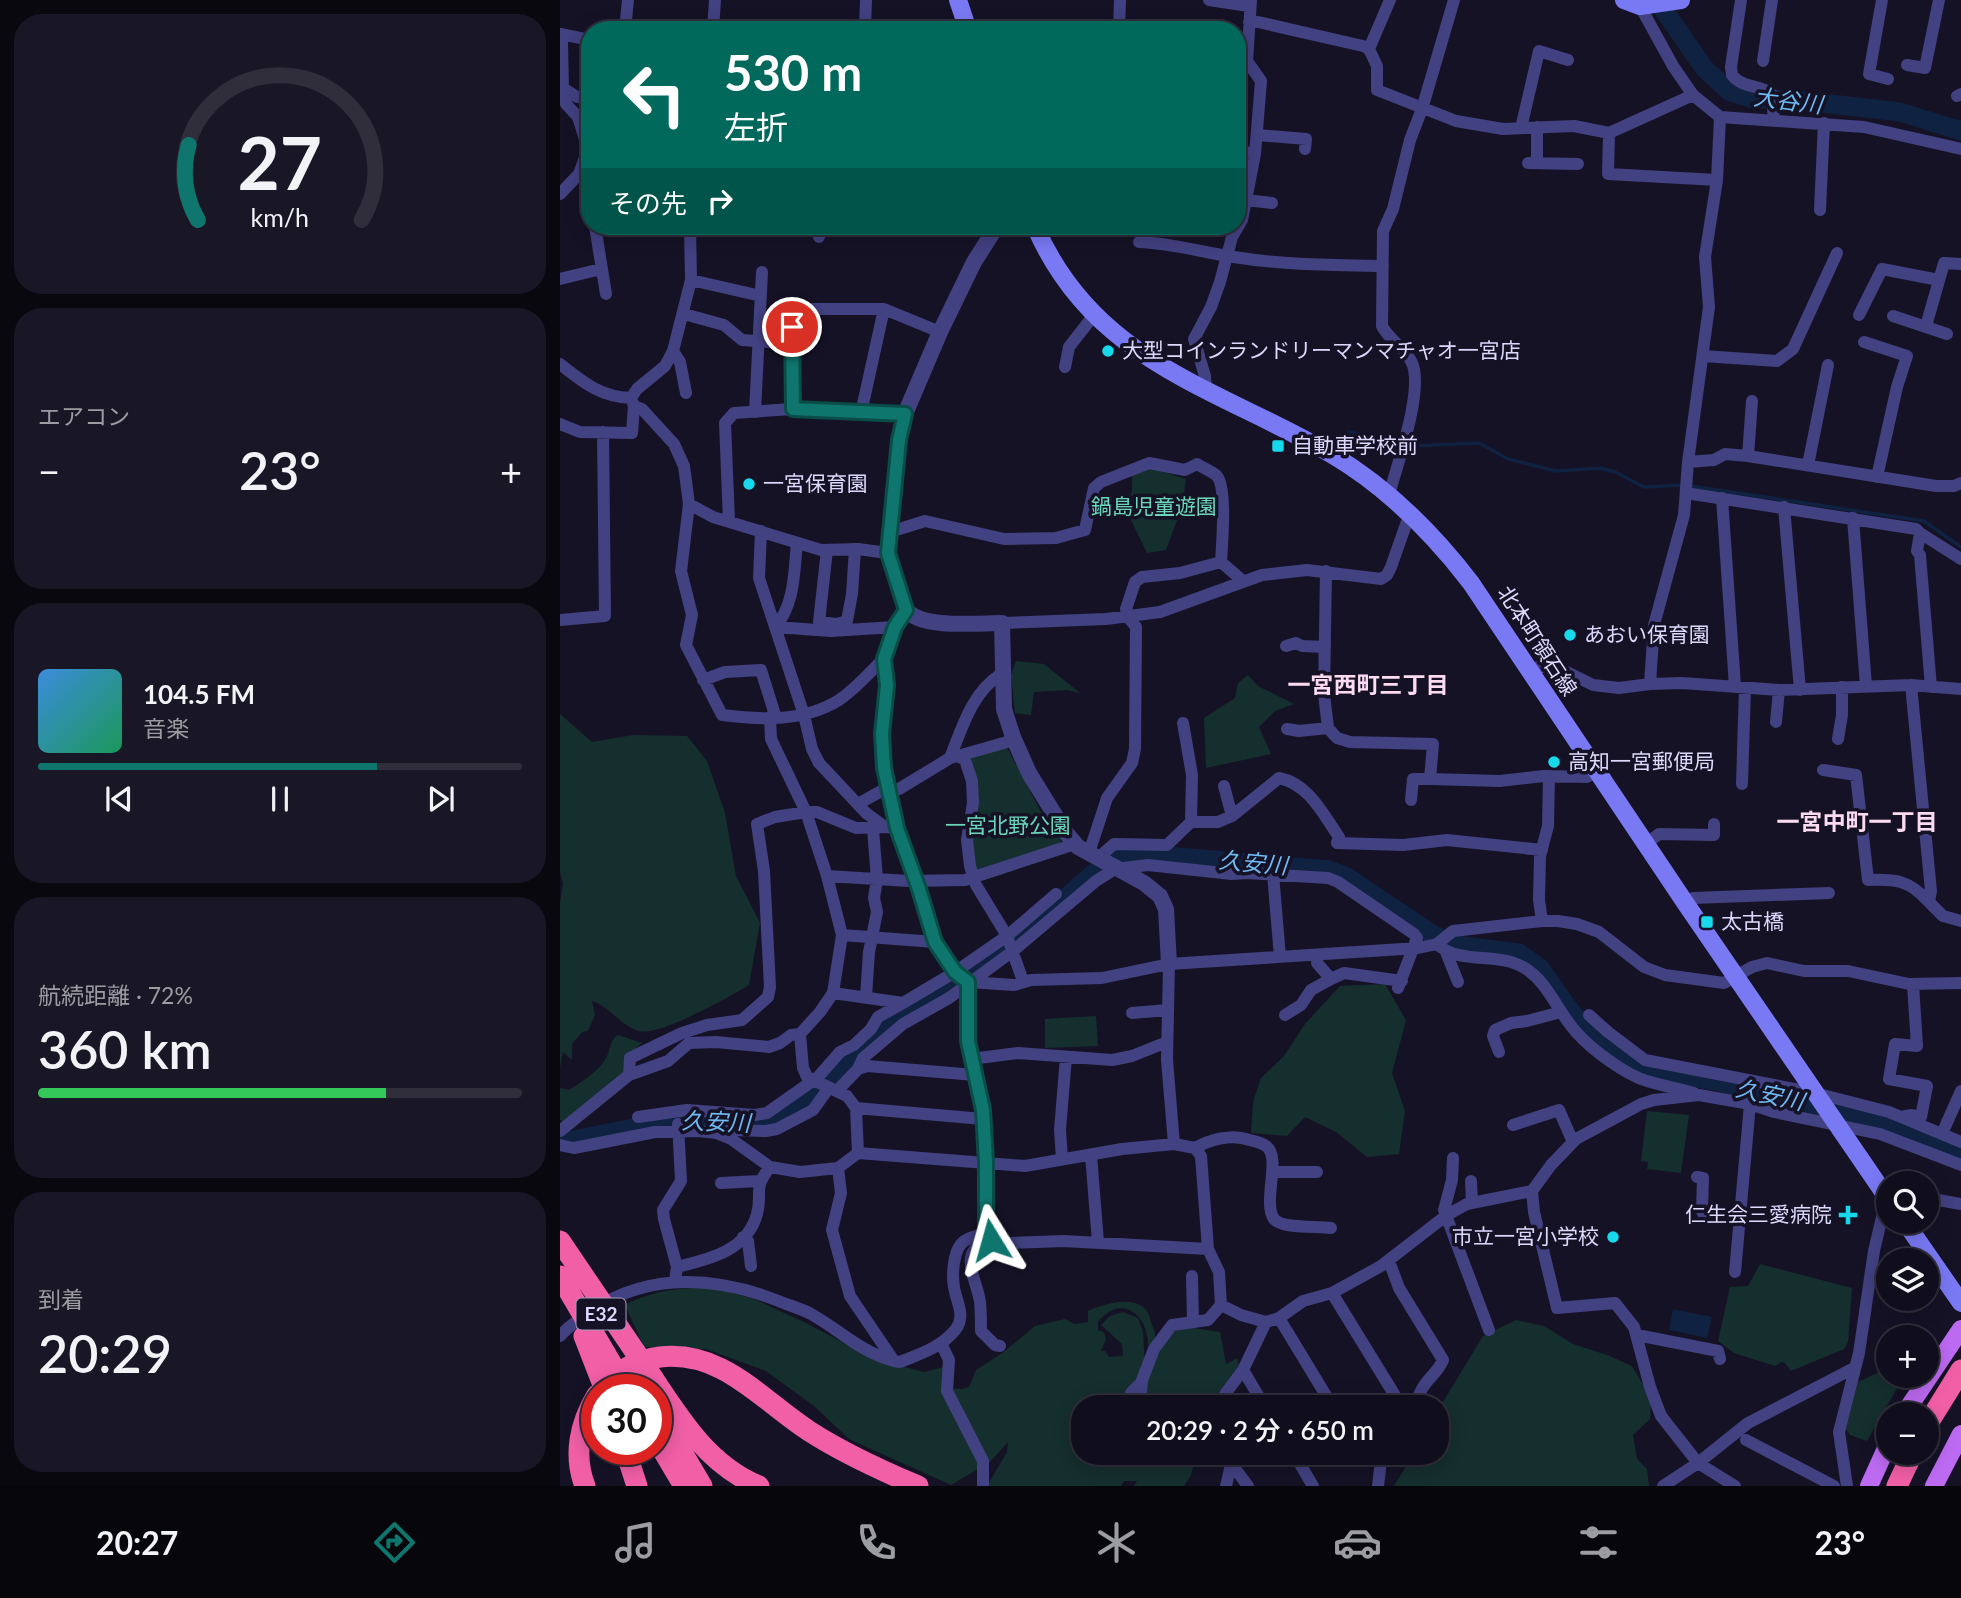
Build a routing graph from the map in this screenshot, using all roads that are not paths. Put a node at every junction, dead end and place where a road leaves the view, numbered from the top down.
1 (628, 0) edge
2 (715, 0) edge
3 (866, 0) edge
4 (958, 0) edge
5 (1120, 0) edge
6 (1209, 0) edge
7 (1391, 0) edge
8 (1454, 0) edge
9 (1741, 0) edge
10 (1772, 0) edge
11 (1882, 0) edge
12 (1939, 0) edge
13 (1677, 1) edge
14 (1250, 3) edge
15 (1635, 4) edge
16 (626, 21) edge
17 (714, 21) edge
18 (865, 21) edge
19 (965, 21) edge
20 (1119, 21) edge
21 (1249, 22) junction
22 (562, 34) edge
23 (581, 38) edge
24 (1369, 49) junction
25 (1568, 60) dead end
26 (1763, 61) dead end
27 (1907, 65) dead end
28 (1246, 69) edge
29 (1252, 69) junction
30 (1888, 79) dead end
31 (563, 88) junction
32 (1693, 94) junction
33 (581, 97) edge
34 (1422, 109) junction
35 (1720, 117) junction
36 (1774, 121) junction
37 (1824, 123) junction
38 (581, 127) edge
39 (1537, 127) junction
40 (1521, 128) junction
41 (1609, 133) junction
42 (1256, 135) junction
43 (1306, 149) dead end
44 (1961, 149) edge
45 (1246, 152) edge
46 (1255, 154) junction
47 (1578, 164) dead end
48 (581, 170) edge
49 (1717, 180) junction
50 (1246, 184) edge
51 (560, 194) edge
52 (1246, 200) edge
53 (1272, 203) dead end
54 (1820, 209) dead end
55 (596, 235) edge
56 (690, 235) edge
57 (991, 235) edge
58 (1039, 235) edge
59 (1233, 235) edge
60 (1139, 242) dead end
61 (1836, 253) dead end
62 (1227, 255) junction
63 (1961, 264) edge
64 (1383, 267) junction
65 (601, 269) junction
66 (762, 272) dead end
67 (560, 279) edge
68 (691, 280) junction
69 (1939, 281) junction
70 (606, 294) dead end
71 (761, 296) junction
72 (884, 309) junction
73 (684, 314) junction
74 (1094, 315) junction
75 (1859, 315) dead end
76 (1893, 316) dead end
77 (1926, 326) junction
78 (940, 332) junction
79 (1947, 334) dead end
80 (760, 341) junction
81 (1864, 342) dead end
82 (792, 344) junction
83 (673, 351) junction
84 (1703, 356) junction
85 (560, 364) edge
86 (1828, 365) dead end
87 (1065, 367) dead end
88 (1206, 390) junction
89 (685, 393) dead end
90 (1752, 401) dead end
91 (633, 402) junction
92 (793, 409) junction
93 (755, 412) junction
94 (861, 413) junction
95 (905, 414) junction
96 (560, 424) edge
97 (603, 432) junction
98 (1748, 456) junction
99 (1688, 462) junction
100 (1808, 465) junction
101 (1877, 477) junction
102 (1961, 483) edge
103 (1686, 488) junction
104 (1389, 495) junction
105 (1722, 498) junction
106 (689, 504) junction
107 (1784, 507) junction
108 (1410, 513) junction
109 (1853, 518) junction
110 (729, 521) junction
111 (761, 531) junction
112 (890, 532) junction
113 (1920, 533) junction
114 (797, 543) junction
115 (855, 549) junction
116 (827, 550) junction
117 (888, 553) junction
118 (1961, 559) edge
119 (1221, 562) junction
120 (1326, 571) junction
121 (1242, 581) junction
122 (906, 610) junction
123 (1128, 617) junction
124 (560, 620) edge
125 (784, 621) junction
126 (819, 622) junction
127 (1002, 623) junction
128 (895, 627) junction
129 (1286, 646) dead end
130 (1325, 647) junction
131 (884, 659) junction
132 (1529, 671) junction
133 (1001, 674) junction
134 (703, 680) junction
135 (1650, 684) junction
136 (1911, 685) junction
137 (1866, 686) junction
138 (1740, 687) junction
139 (1842, 687) junction
140 (1931, 687) junction
141 (1961, 689) edge
142 (1779, 690) junction
143 (1800, 690) junction
144 (804, 715) junction
145 (773, 717) junction
146 (1776, 722) dead end
147 (1184, 723) dead end
148 (1328, 728) junction
149 (1287, 729) dead end
150 (1838, 739) dead end
151 (1014, 740) junction
152 (954, 757) junction
153 (1823, 770) dead end
154 (1596, 771) junction
155 (1549, 776) junction
156 (1430, 779) junction
157 (1742, 784) dead end
158 (1224, 786) dead end
159 (889, 790) junction
160 (1411, 800) dead end
161 (858, 804) junction
162 (806, 812) junction
163 (1232, 816) junction
164 (1191, 822) junction
165 (1714, 824) dead end
166 (885, 828) junction
167 (1075, 844) junction
168 (1646, 844) junction
169 (1542, 850) junction
170 (1093, 856) junction
171 (1115, 869) junction
172 (1273, 874) junction
173 (827, 876) junction
174 (973, 878) junction
175 (877, 880) junction
176 (917, 881) junction
177 (1829, 893) dead end
178 (1056, 894) dead end
179 (1929, 902) junction
180 (1686, 904) junction
181 (1542, 920) junction
182 (1961, 921) edge
183 (842, 934) junction
184 (1007, 936) junction
185 (872, 937) junction
186 (935, 942) junction
187 (1442, 948) junction
188 (1412, 949) junction
189 (1013, 951) junction
190 (1318, 956) junction
191 (1280, 957) junction
192 (1500, 960) junction
193 (1168, 964) junction
194 (955, 972) junction
195 (1736, 977) junction
196 (1331, 979) junction
197 (1527, 979) dead end
198 (1023, 981) junction
199 (968, 982) junction
200 (1458, 982) dead end
201 (1961, 983) edge
202 (1913, 984) junction
203 (833, 993) junction
204 (866, 997) junction
205 (903, 1003) junction
206 (1168, 1010) junction
207 (1561, 1012) junction
208 (1132, 1013) dead end
209 (1285, 1015) dead end
210 (1589, 1015) dead end
211 (1171, 1033) junction
212 (800, 1034) junction
213 (1499, 1052) dead end
214 (1066, 1057) junction
215 (971, 1059) junction
216 (858, 1069) junction
217 (629, 1075) junction
218 (975, 1076) junction
219 (823, 1085) junction
220 (1961, 1091) edge
221 (1815, 1093) junction
222 (1699, 1095) junction
223 (1751, 1104) junction
224 (856, 1108) junction
225 (678, 1112) junction
226 (1889, 1112) junction
227 (638, 1117) dead end
228 (1902, 1117) junction
229 (1921, 1117) junction
230 (983, 1119) junction
231 (1836, 1121) junction
232 (1513, 1125) dead end
233 (1944, 1128) junction
234 (678, 1130) junction
235 (560, 1131) edge
236 (716, 1133) junction
237 (1880, 1134) junction
238 (1961, 1134) edge
239 (1573, 1142) junction
240 (1961, 1142) edge
241 (1174, 1144) junction
242 (560, 1145) edge
243 (1195, 1148) junction
244 (858, 1153) junction
245 (1091, 1155) junction
246 (1453, 1158) dead end
247 (1062, 1159) junction
248 (986, 1162) junction
249 (1961, 1165) edge
250 (770, 1167) junction
251 (838, 1168) junction
252 (1272, 1172) junction
253 (1317, 1172) dead end
254 (1697, 1177) dead end
255 (759, 1181) junction
256 (1471, 1181) dead end
257 (1876, 1181) edge
258 (721, 1183) dead end
259 (1532, 1191) junction
260 (1939, 1200) edge
261 (1472, 1203) junction
262 (1961, 1204) edge
263 (1447, 1214) junction
264 (1740, 1218) junction
265 (1331, 1228) dead end
266 (1878, 1234) edge
267 (1913, 1234) edge
268 (988, 1236) junction
269 (743, 1237) junction
270 (560, 1242) edge
271 (1098, 1242) junction
272 (1208, 1249) junction
273 (1389, 1261) junction
274 (751, 1266) dead end
275 (677, 1267) junction
276 (1735, 1272) dead end
277 (560, 1276) edge
278 (1192, 1276) dead end
279 (675, 1280) junction
280 (560, 1287) edge
281 (1332, 1293) junction
282 (1961, 1303) edge
283 (1222, 1306) junction
284 (1279, 1318) junction
285 (1193, 1322) junction
286 (1266, 1322) junction
287 (1961, 1329) edge
288 (1489, 1330) dead end
289 (1637, 1335) junction
290 (560, 1336) edge
291 (941, 1343) junction
292 (1961, 1345) edge
293 (1000, 1346) dead end
294 (1720, 1359) dead end
295 (894, 1361) junction
296 (1854, 1368) junction
297 (1243, 1370) junction
298 (1961, 1370) edge
299 (597, 1374) edge
300 (619, 1374) edge
301 (634, 1374) edge
302 (636, 1374) edge
303 (1142, 1380) junction
304 (1131, 1395) edge
305 (1141, 1395) edge
306 (1225, 1395) edge
307 (1258, 1395) edge
308 (1325, 1395) edge
309 (1395, 1395) edge
310 (1420, 1395) edge
311 (1912, 1402) edge
312 (1923, 1402) edge
313 (1939, 1405) edge
314 (672, 1412) edge
315 (581, 1431) edge
316 (1961, 1433) edge
317 (672, 1435) edge
318 (1746, 1440) dead end
319 (1961, 1454) edge
320 (1698, 1463) junction
321 (630, 1465) edge
322 (671, 1465) edge
323 (1230, 1465) edge
324 (1236, 1465) edge
325 (1301, 1465) edge
326 (1380, 1465) edge
327 (1880, 1465) edge
328 (1886, 1465) edge
329 (1907, 1465) edge
330 (1730, 1485) edge
331 (1873, 1485) edge
332 (584, 1486) edge
333 (637, 1486) edge
334 (684, 1486) edge
335 (702, 1486) edge
336 (759, 1486) edge
337 (918, 1486) edge
338 (983, 1486) edge
339 (1226, 1486) edge
340 (1248, 1486) edge
341 (1313, 1486) edge
342 (1378, 1486) edge
343 (1663, 1486) edge
344 (1834, 1486) edge
345 (1847, 1486) edge
346 (1897, 1486) edge
347 (1934, 1486) edge
348 (1944, 1486) edge

1 - 16 street
2 - 17 street
3 - 18 street
4 - 19 main road
5 - 20 street
6 - 14 street
7 - 24 street
8 - 34 street
9 - 36 street
10 - 26 street
11 - 30 street
12 - 27 street
13 - 15 main road
14 - 21 street
15 - 32 street
21 - 24 street
21 - 29 street
22 - 23 street
22 - 31 street
24 - 34 street
25 - 40 street
28 - 29 street
29 - 42 street
31 - 33 street
31 - 38 street
32 - 35 street
32 - 41 street
34 - 40 street
34 - 64 street
35 - 36 street
35 - 49 street
36 - 37 street
37 - 44 street
37 - 54 street
39 - 40 street
39 - 41 street
39 - 47 street
41 - 49 street
42 - 43 street
42 - 46 street
45 - 46 street
46 - 50 street
48 - 51 street
49 - 84 street
52 - 53 street
55 - 65 street
56 - 68 street
57 - 78 street
58 - 74 main road, 北本町領石線
59 - 62 street
60 - 62 street
61 - 84 street
62 - 64 street
62 - 88 street
63 - 69 street
64 - 104 street
65 - 67 street
65 - 70 street
66 - 71 street
68 - 71 street
68 - 73 street
69 - 75 street
69 - 77 street
71 - 80 street
72 - 78 street
72 - 82 street
72 - 94 street
73 - 80 street
73 - 83 street
74 - 87 street
74 - 88 main road, 北本町領石線
76 - 77 street
77 - 79 street
78 - 95 street
80 - 82 street
80 - 93 street
81 - 101 street
82 - 92 street
83 - 89 street
83 - 91 street
84 - 99 street
85 - 91 street
86 - 100 street
88 - 104 main road, 北本町領石線
90 - 98 street
91 - 97 street
91 - 106 street
92 - 93 street
92 - 94 street
93 - 110 street
94 - 95 street
95 - 112 street
96 - 97 street
97 - 124 street
98 - 99 street
98 - 100 street
99 - 103 street
100 - 101 street
101 - 102 street
103 - 105 street
103 - 135 street
104 - 108 main road, 北本町領石線
105 - 107 street
105 - 138 street
106 - 110 street
106 - 134 street
107 - 109 street
107 - 143 street
108 - 120 street
108 - 132 main road, 北本町領石線
109 - 113 street
109 - 137 street
110 - 111 street
111 - 114 street
111 - 125 street
112 - 117 street
112 - 119 street
113 - 118 street
113 - 140 street
114 - 116 street
114 - 125 street
115 - 116 street
115 - 117 street
115 - 126 street
116 - 126 street
117 - 122 street
119 - 121 street
119 - 123 street
120 - 121 street
120 - 130 street
121 - 123 street
122 - 127 street
122 - 128 street
123 - 127 street
123 - 170 street
125 - 126 street
125 - 128 street
125 - 144 street
127 - 133 street
128 - 131 street
129 - 130 street
130 - 148 street
131 - 144 street
131 - 159 street
132 - 135 street
132 - 154 main road, 北本町領石線
133 - 151 street
133 - 152 street
134 - 145 street
134 - 145 street
135 - 138 street
136 - 137 street
136 - 140 street
136 - 179 street
137 - 139 street
138 - 142 street
138 - 157 street
139 - 143 street
139 - 150 street
140 - 141 street
142 - 143 street
142 - 146 street
144 - 145 street
144 - 161 street
145 - 162 street
147 - 164 street
148 - 149 street
148 - 156 street
151 - 152 street
151 - 167 street
152 - 159 street
152 - 174 street
153 - 179 street
154 - 155 street
154 - 168 main road, 北本町領石線
155 - 156 street
155 - 169 street
156 - 160 street
158 - 163 street
159 - 161 street
159 - 166 street
161 - 166 street
162 - 166 street
162 - 173 street
162 - 217 street
163 - 164 street
163 - 169 street
164 - 170 street
165 - 168 street
166 - 175 street
166 - 176 street
167 - 170 street
167 - 174 street
168 - 180 main road, 北本町領石線
169 - 181 street
170 - 171 street
171 - 172 street
171 - 189 street
171 - 193 street
172 - 188 street
172 - 191 street
173 - 175 street
173 - 183 street
174 - 176 street
174 - 184 street
175 - 176 street
175 - 185 street
176 - 186 street
177 - 180 street
178 - 184 street
179 - 182 street
180 - 195 main road, 北本町領石線
181 - 187 street
181 - 195 street
183 - 185 street
183 - 203 street
184 - 189 street
184 - 194 street
185 - 186 street
185 - 204 street
186 - 194 street
187 - 188 street
187 - 192 street
187 - 200 street
188 - 190 street
188 - 196 street
189 - 198 street
189 - 199 street
190 - 191 street
190 - 196 street
191 - 193 street
192 - 197 street
192 - 207 street
193 - 198 street
193 - 206 street
194 - 199 street
194 - 205 street
195 - 202 street
195 - 221 main road, 北本町領石線
196 - 209 street
198 - 199 street
199 - 215 street
199 - 216 street
201 - 202 street
202 - 229 street
203 - 204 street
203 - 212 street
204 - 205 street
205 - 219 street
206 - 208 street
206 - 211 street
207 - 213 street
207 - 222 street
210 - 221 street
211 - 214 street
211 - 241 street
212 - 217 street
212 - 219 street
214 - 215 street
214 - 247 street
215 - 218 street
216 - 218 street
216 - 219 street
217 - 235 street
218 - 230 street
219 - 224 street
219 - 225 street
219 - 236 street
220 - 233 street
221 - 226 street
221 - 231 main road, 北本町領石線
222 - 223 street
222 - 239 street
223 - 231 street
223 - 264 street
224 - 230 street
224 - 244 street
225 - 227 street
225 - 234 street
226 - 228 street
226 - 237 street
228 - 229 street
228 - 240 street
229 - 233 street
230 - 248 street
231 - 237 street
231 - 257 main road, 北本町領石線
232 - 239 street
233 - 238 street
234 - 236 street
234 - 242 street
234 - 275 street
236 - 250 street
237 - 249 street
239 - 259 street
241 - 243 street
241 - 245 street
243 - 252 street
243 - 272 street
244 - 248 street
244 - 251 street
245 - 247 street
245 - 271 street
246 - 263 street
247 - 248 street
248 - 268 street
250 - 251 street
250 - 255 street
251 - 295 street
252 - 253 street
252 - 265 street
254 - 264 street
255 - 258 street
255 - 269 street
256 - 261 street
259 - 261 street
259 - 289 street
260 - 262 street
261 - 263 street
263 - 273 street
263 - 288 street
264 - 276 street
266 - 296 street
267 - 282 main road
268 - 271 street
268 - 291 street
268 - 293 street
269 - 274 street
269 - 275 street
270 - 302 highway, bridge
271 - 272 street
272 - 283 street
273 - 281 street
273 - 310 street
275 - 279 street
277 - 301 highway, E32, bridge
278 - 285 street
279 - 290 street
279 - 295 street
280 - 299 highway, bridge
281 - 284 street
281 - 309 street
283 - 285 street
283 - 286 street
284 - 286 street
284 - 308 street
285 - 303 street
286 - 297 street
287 - 311 main road
289 - 294 street
289 - 320 street
291 - 295 street
291 - 338 street
292 - 312 main road
296 - 320 street
296 - 345 street
297 - 306 street
297 - 307 street
298 - 313 highway
300 - 337 highway
303 - 304 street
303 - 305 street
314 - 336 highway
315 - 332 highway
316 - 347 main road
317 - 335 highway
318 - 344 street
319 - 348 main road
320 - 330 street
320 - 343 street
321 - 333 highway
322 - 334 highway
323 - 339 street
324 - 340 street
325 - 341 street
326 - 342 street
327 - 331 main road
328 - 331 main road
329 - 346 highway

